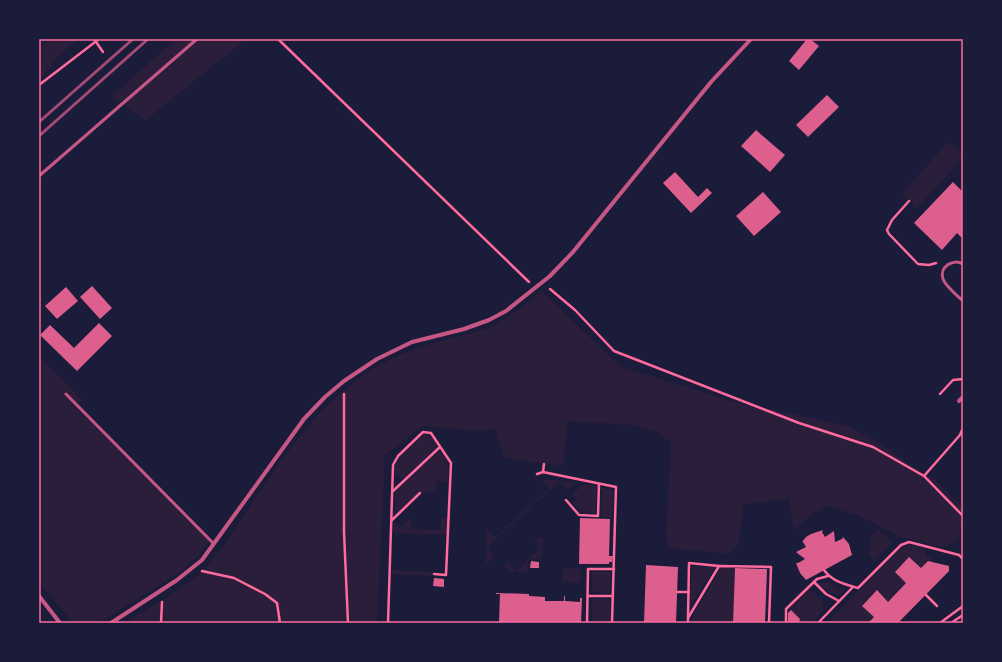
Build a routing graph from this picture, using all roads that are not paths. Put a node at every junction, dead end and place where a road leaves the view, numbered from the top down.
1 (197, 39) edge
2 (751, 39) edge
3 (39, 176) edge
4 (963, 264) edge
5 (963, 301) edge
6 (66, 394) dead end
7 (963, 397) edge
8 (959, 401) dead end
9 (214, 544) junction
10 (39, 596) edge
11 (60, 623) edge
12 (111, 623) edge

1 - 3 lane
2 - 9 street
4 - 5 lane
6 - 9 lane
7 - 8 street
9 - 12 street
10 - 11 street

